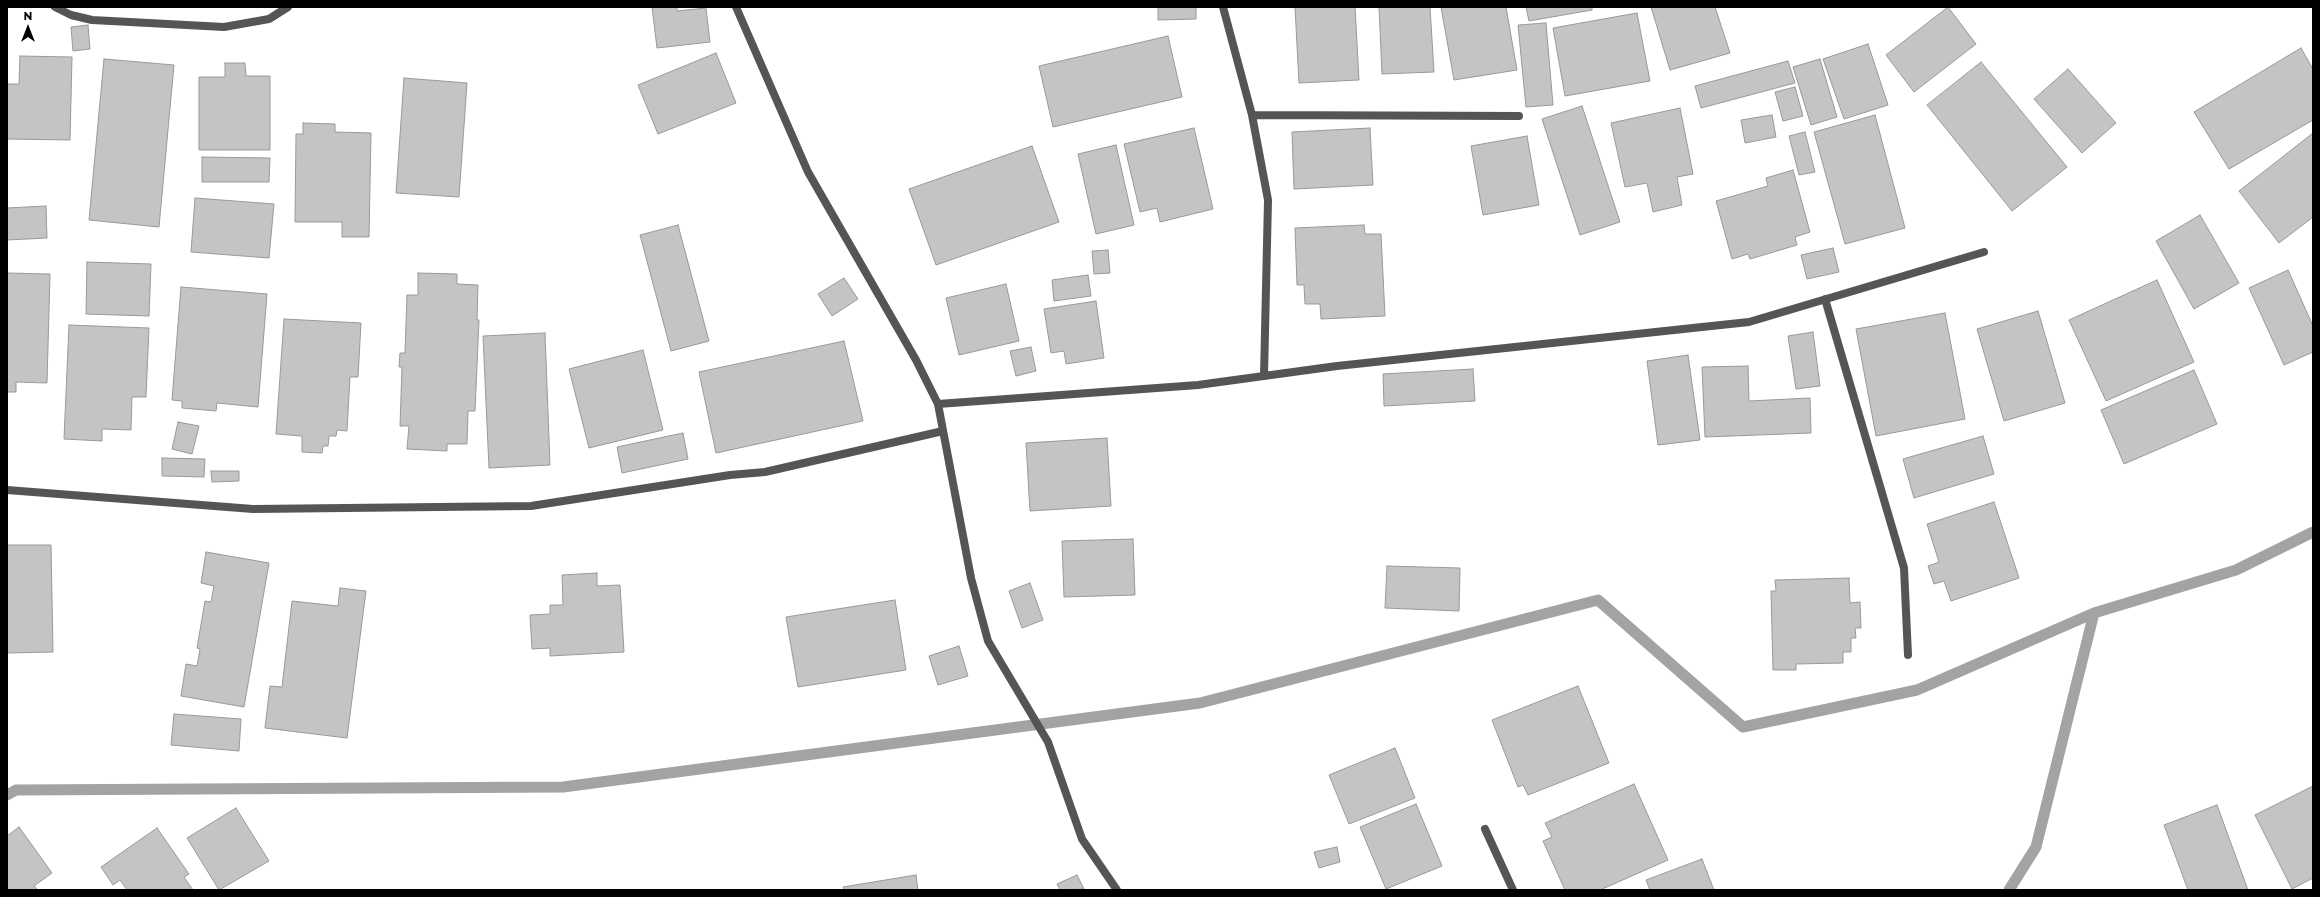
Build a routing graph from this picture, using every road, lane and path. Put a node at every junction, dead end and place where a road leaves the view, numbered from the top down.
1 (54, 7) edge
2 (288, 7) edge
3 (736, 7) edge
4 (1223, 7) edge
5 (1252, 115) junction
6 (1519, 116) dead end
7 (1984, 252) dead end
8 (1825, 299) junction
9 (1264, 376) junction
10 (938, 404) junction
11 (943, 431) junction
12 (7, 490) edge
13 (1908, 655) dead end
14 (1485, 829) dead end
15 (1112, 889) edge
16 (1513, 890) edge

1 - 2 street
3 - 10 street
4 - 5 street
5 - 6 street
5 - 9 street
7 - 8 street
8 - 9 street
8 - 13 street
9 - 10 street
10 - 11 street
11 - 12 street
11 - 15 street
14 - 16 street

